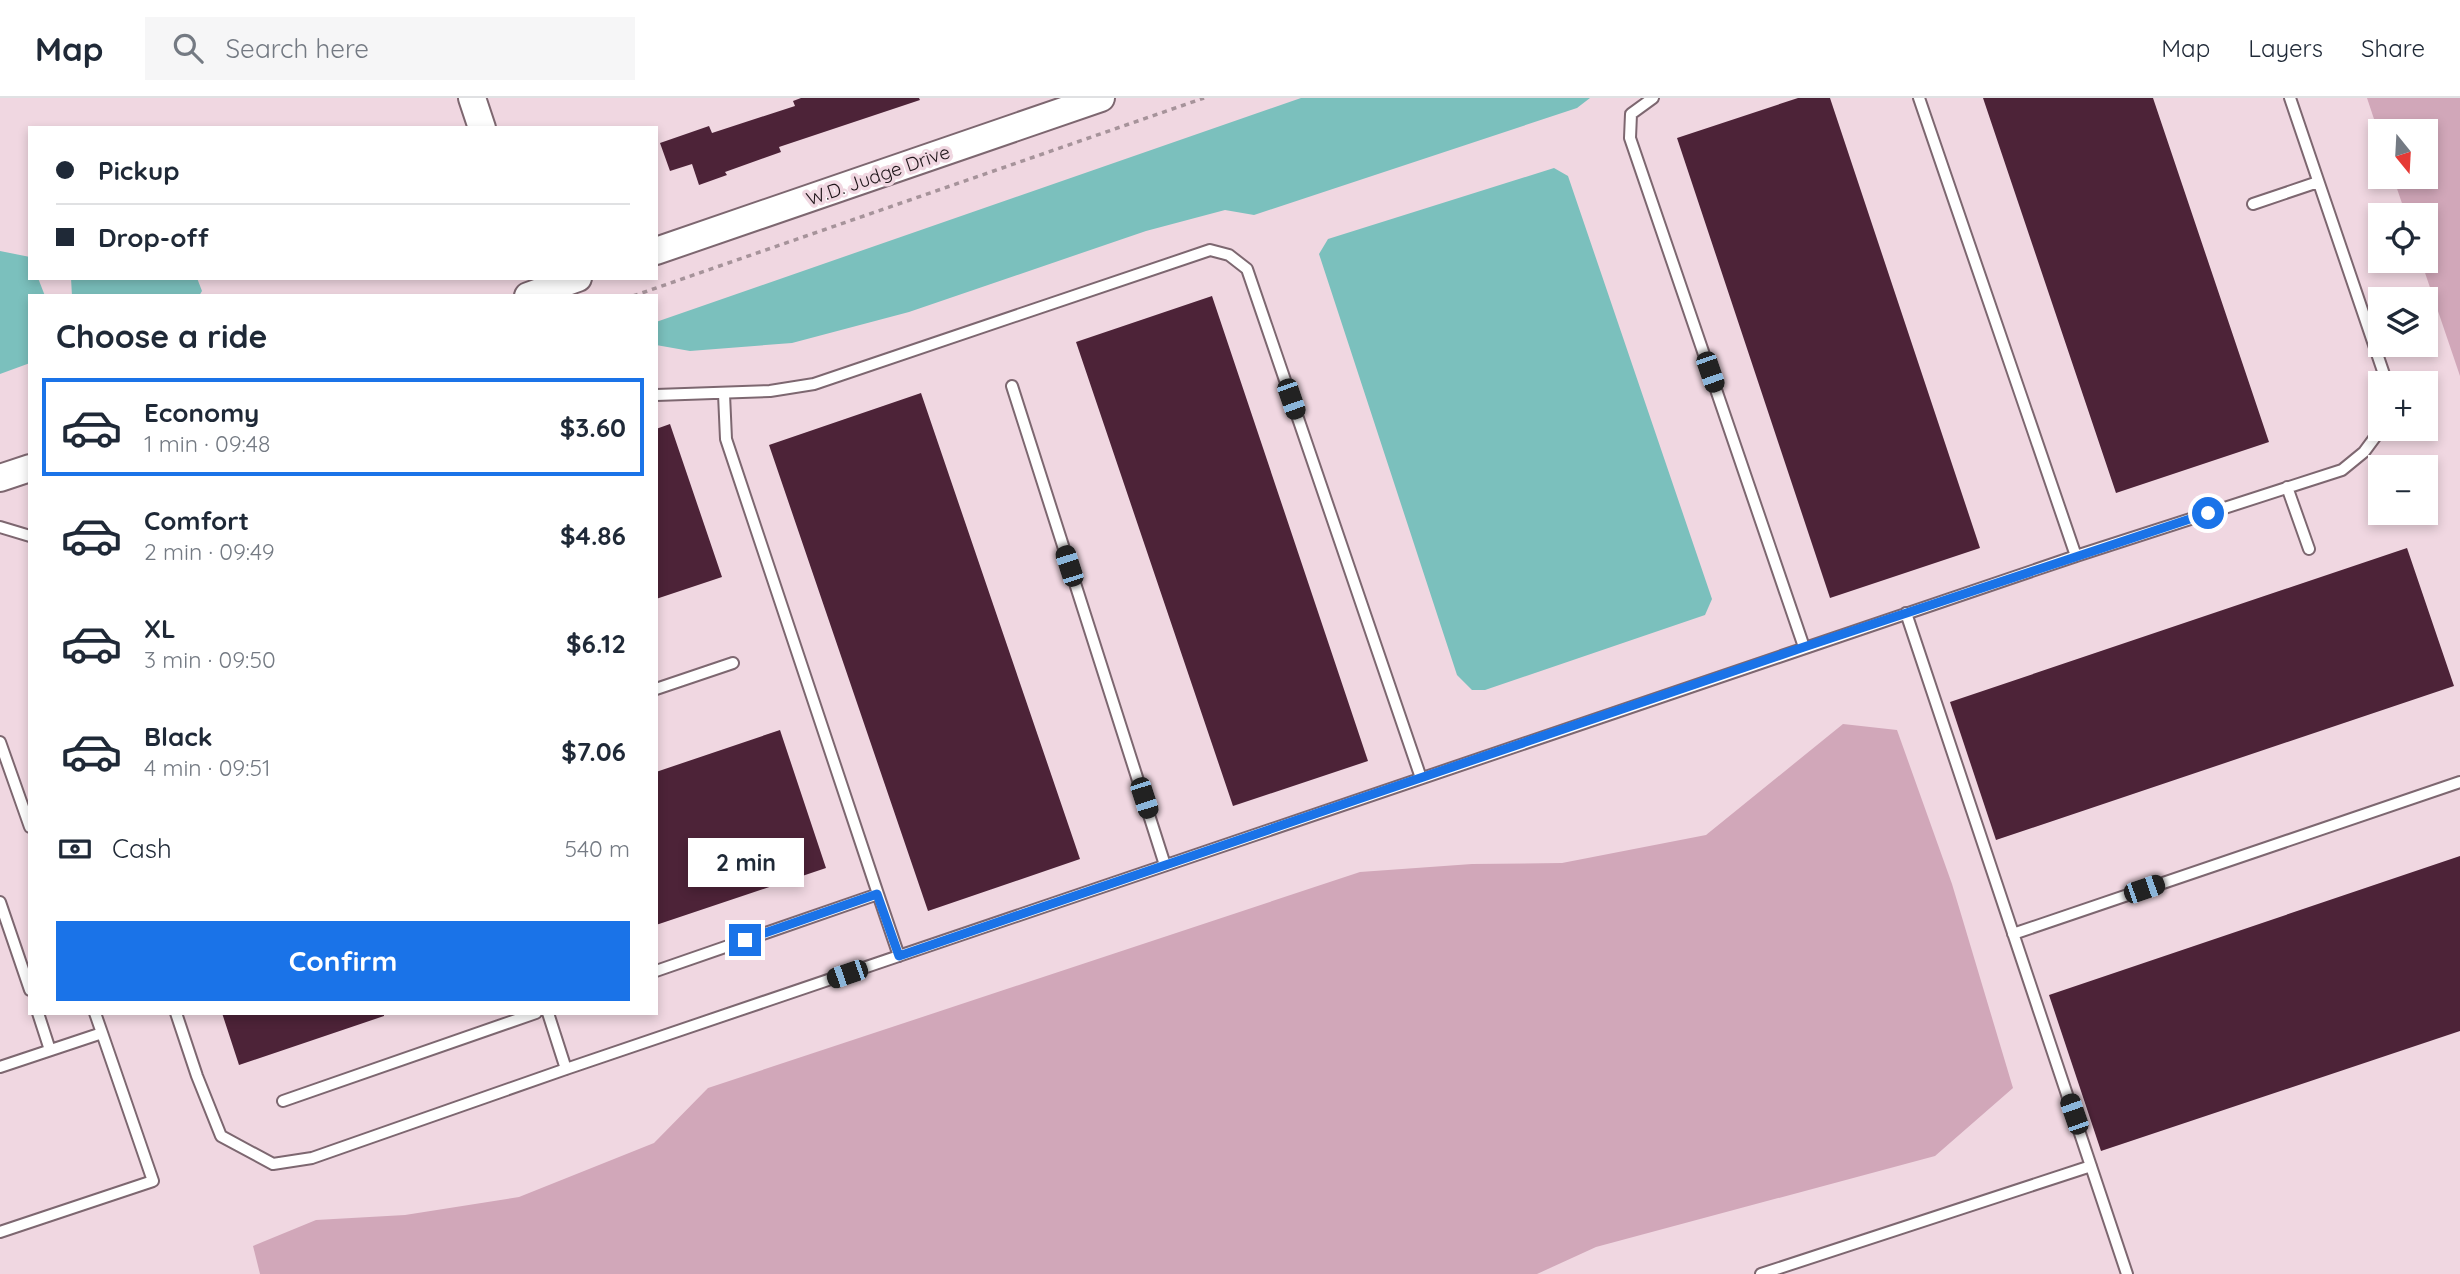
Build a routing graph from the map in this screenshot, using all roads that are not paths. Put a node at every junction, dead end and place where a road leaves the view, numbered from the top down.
1 (471, 98) edge
2 (1101, 98) edge
3 (1653, 98) edge
4 (1919, 98) edge
5 (2290, 98) edge
6 (481, 126) edge
7 (2318, 182) junction
8 (2253, 204) dead end
9 (658, 250) edge
10 (571, 280) edge
11 (533, 289) edge
12 (2383, 371) edge
13 (1012, 386) dead end
14 (724, 394) junction
15 (658, 395) edge
16 (2372, 441) edge
17 (28, 469) edge
18 (0, 478) edge
19 (2287, 487) junction
20 (0, 527) edge
21 (28, 535) edge
22 (2309, 549) dead end
23 (2076, 556) junction
24 (1906, 613) junction
25 (1804, 647) junction
26 (733, 663) dead end
27 (658, 687) edge
28 (0, 741) edge
29 (1421, 778) junction
30 (2460, 782) edge
31 (28, 821) edge
32 (1166, 865) junction
33 (877, 894) junction
34 (0, 902) edge
35 (2013, 934) junction
36 (899, 956) junction
37 (658, 970) edge
38 (28, 984) edge
39 (39, 1015) edge
40 (95, 1015) edge
41 (177, 1015) edge
42 (530, 1015) edge
43 (549, 1015) edge
44 (102, 1033) junction
45 (50, 1051) junction
46 (0, 1067) edge
47 (566, 1069) junction
48 (284, 1101) dead end
49 (2091, 1166) junction
50 (0, 1232) edge
51 (1761, 1274) edge
52 (2127, 1274) edge

1 - 6 street
2 - 9 street, W.D. Judge Drive
3 - 25 lane
4 - 23 lane
5 - 7 lane
7 - 8 lane
7 - 12 lane
10 - 11 street
13 - 32 lane
14 - 15 lane
14 - 29 lane
14 - 33 lane
16 - 19 lane
17 - 18 street
19 - 22 lane
19 - 23 lane
20 - 21 lane
23 - 24 lane
24 - 25 lane
24 - 35 lane
25 - 29 lane
26 - 27 lane
28 - 31 lane
29 - 32 lane
30 - 35 lane
32 - 36 lane
33 - 36 lane
33 - 37 lane
34 - 38 lane
35 - 49 lane
36 - 47 lane
39 - 45 lane
40 - 44 lane
41 - 47 lane
42 - 48 lane
43 - 47 lane
44 - 45 lane
44 - 50 lane
45 - 46 lane
49 - 51 lane
49 - 52 lane

